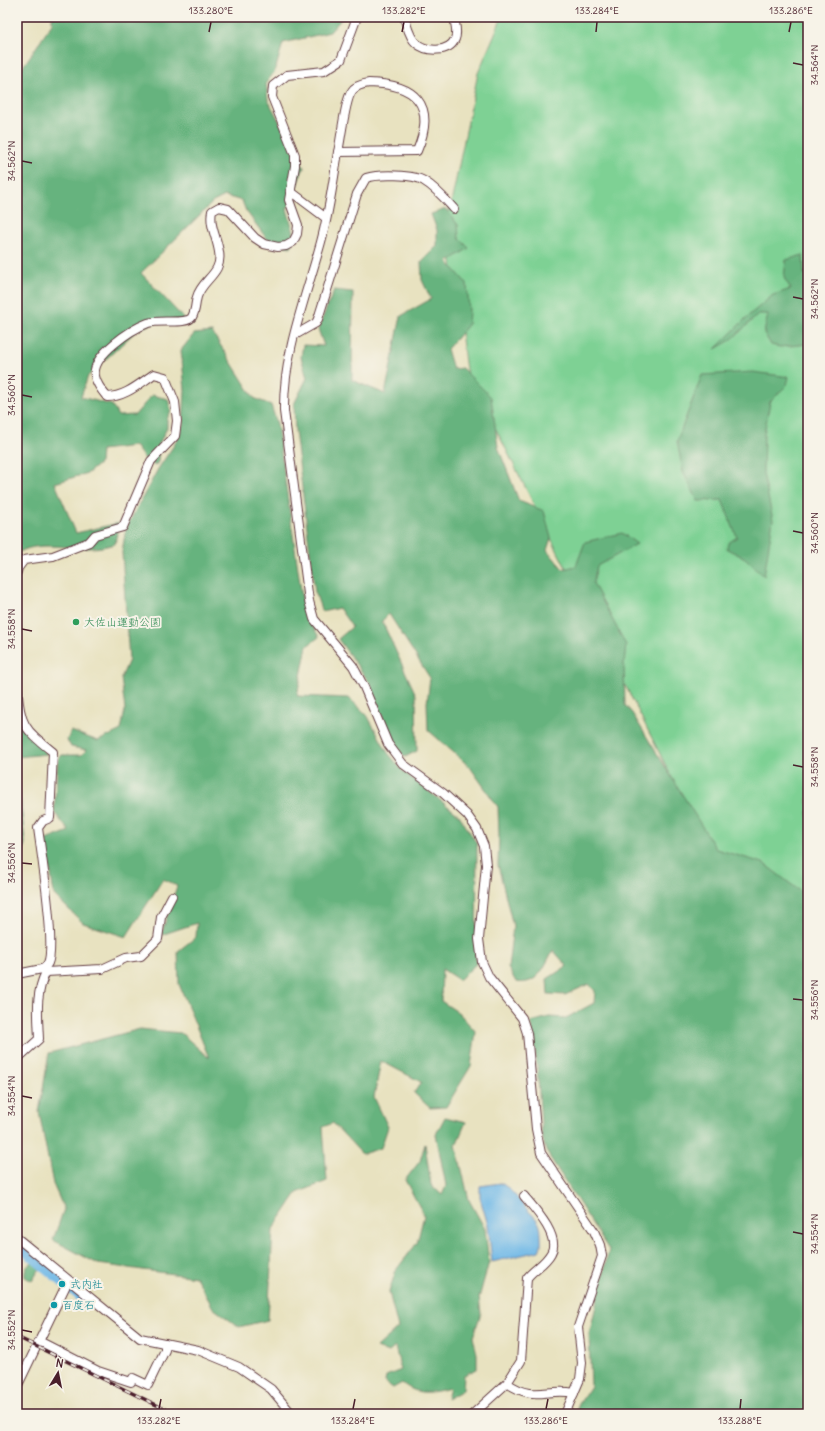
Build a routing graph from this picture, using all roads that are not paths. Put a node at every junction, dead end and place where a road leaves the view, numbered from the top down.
1 (357, 17) edge
2 (404, 17) edge
3 (454, 17) edge
4 (338, 152) junction
5 (290, 191) junction
6 (454, 209) dead end
7 (326, 218) junction
8 (295, 335) junction
9 (17, 572) edge
10 (17, 687) edge
11 (172, 896) dead end
12 (44, 971) junction
13 (17, 974) edge
14 (17, 1059) edge
15 (524, 1196) dead end
16 (17, 1238) edge
17 (67, 1284) junction
18 (39, 1340) junction
19 (165, 1343) junction
20 (507, 1383) junction
21 (17, 1387) edge
22 (574, 1393) junction
23 (292, 1414) edge
24 (473, 1414) edge
25 (565, 1414) edge

1 - 5 street
2 - 3 street
4 - 4 street
4 - 7 street
5 - 7 street
5 - 9 street
6 - 8 street
7 - 8 street
8 - 22 street
10 - 12 street
11 - 12 street
12 - 13 street
12 - 14 street
15 - 20 street
16 - 17 street
17 - 18 street
17 - 19 street
18 - 19 street
18 - 21 street
19 - 23 street
20 - 22 street
20 - 24 street
22 - 25 street

